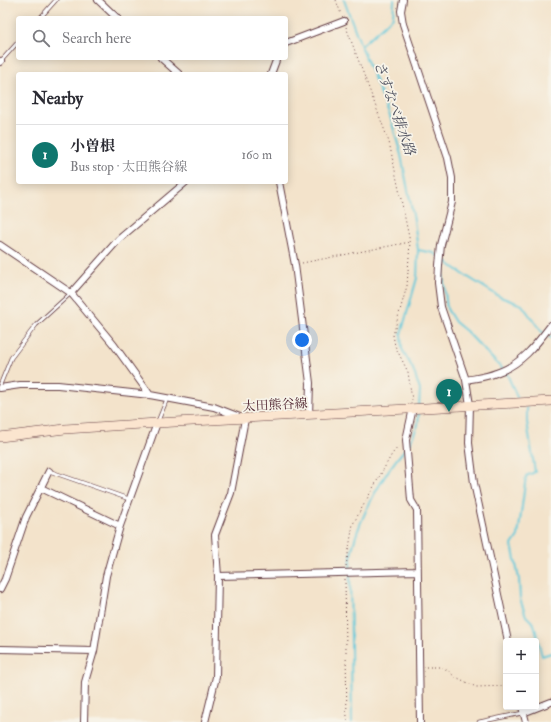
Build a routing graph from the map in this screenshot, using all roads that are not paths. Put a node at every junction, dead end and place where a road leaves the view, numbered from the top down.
1 (56, 0) edge
2 (98, 0) edge
3 (402, 0) edge
4 (42, 16) edge
5 (115, 16) edge
6 (344, 21) road end
7 (288, 42) edge
8 (16, 44) edge
9 (163, 60) edge
10 (276, 60) edge
11 (1, 61) edge
12 (177, 72) edge
13 (272, 72) edge
14 (184, 184) edge
15 (279, 184) edge
16 (0, 244) edge
17 (71, 293) junction
18 (549, 327) edge
19 (466, 380) junction
20 (0, 387) edge
21 (150, 395) junction
22 (167, 398) junction
23 (551, 401) edge
24 (470, 406) junction
25 (417, 408) junction
26 (309, 415) junction
27 (245, 419) junction
28 (157, 423) junction
29 (0, 437) edge
30 (49, 471) joint
31 (41, 488) junction
32 (129, 499) junction
33 (120, 526) junction
34 (417, 571) junction
35 (218, 576) junction
36 (3, 577) edge
37 (0, 589) edge
38 (507, 638) edge
39 (0, 649) edge
40 (94, 651) junction
41 (551, 702) edge
42 (539, 705) edge
43 (522, 710) edge
44 (84, 722) edge
45 (205, 722) edge
46 (420, 722) edge
47 (479, 722) edge
48 (526, 722) edge

1 - 4 lane
2 - 5 street
3 - 19 street
6 - 7 street
8 - 11 lane
9 - 12 street
10 - 13 street
14 - 17 street
15 - 26 street
16 - 17 street
17 - 20 lane
17 - 21 street
18 - 19 street
19 - 24 street
20 - 21 street
21 - 22 street
22 - 27 street
22 - 28 lane
23 - 24 main road, 太田熊谷線
24 - 25 main road, 太田熊谷線
24 - 38 street
25 - 26 main road, 太田熊谷線
25 - 34 street
26 - 27 main road, 太田熊谷線
27 - 28 main road, 太田熊谷線
27 - 35 street
28 - 29 main road, 太田熊谷線
28 - 32 street
30 - 31 street
30 - 32 lane
31 - 33 street
31 - 36 street
32 - 33 street
33 - 40 street
34 - 35 street
34 - 46 street
35 - 45 street
36 - 37 street
39 - 40 street
40 - 44 street
41 - 42 street
43 - 47 lane
43 - 48 street

